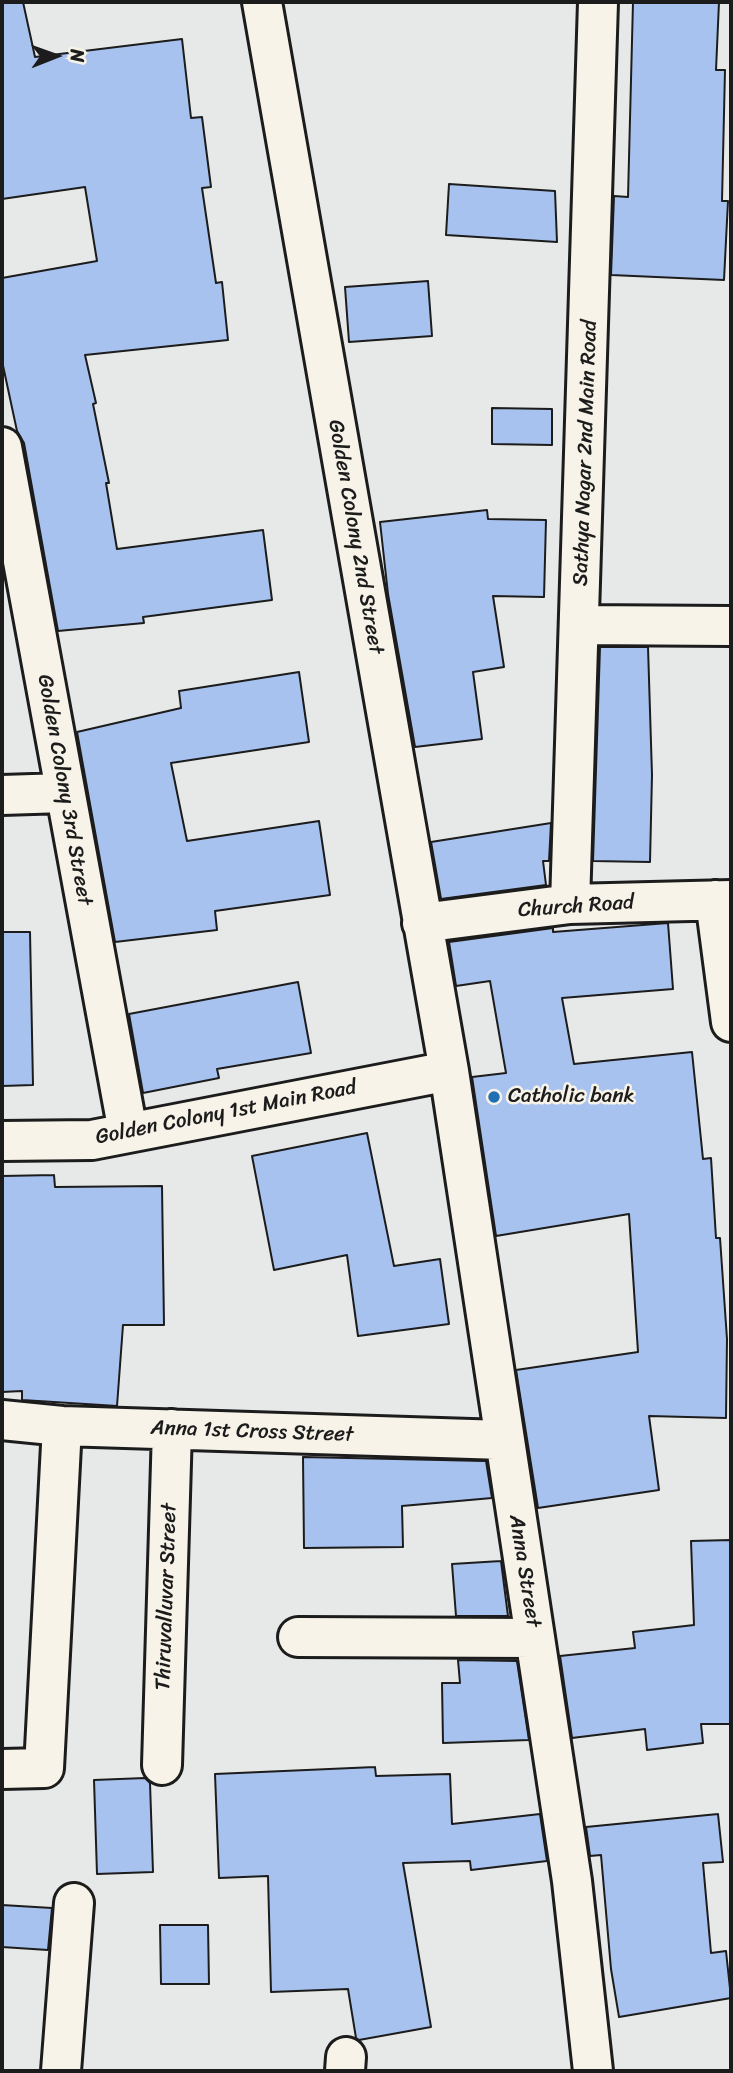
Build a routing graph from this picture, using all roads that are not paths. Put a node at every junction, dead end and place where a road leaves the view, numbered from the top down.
1 (262, 2) edge
2 (598, 2) edge
3 (2, 447) edge
4 (11, 551) edge
5 (581, 625) junction
6 (731, 626) edge
7 (64, 793) junction
8 (2, 795) edge
9 (723, 900) edge
10 (570, 904) junction
11 (422, 923) junction
12 (731, 1022) edge
13 (449, 1071) junction
14 (128, 1132) junction
15 (2, 1141) edge
16 (2, 1420) edge
17 (62, 1426) junction
18 (172, 1429) junction
19 (503, 1440) junction
20 (298, 1637) dead end
21 (534, 1638) junction
22 (162, 1765) dead end
23 (2, 1769) edge
24 (74, 1903) dead end
25 (61, 2071) edge
26 (593, 2071) edge

1 - 11 street, Golden Colony 2nd Street
2 - 5 street, Sathya Nagar 2nd Main Road
3 - 4 street, Golden Colony 3rd Street
4 - 7 street, Golden Colony 3rd Street
5 - 6 street
5 - 10 street, Sathya Nagar 2nd Main Road
7 - 8 street
7 - 14 street, Golden Colony 3rd Street
9 - 10 street, Church Road
9 - 12 street
10 - 11 street, Church Road
11 - 13 street, Golden Colony 2nd Street
13 - 14 street, Golden Colony 1st Main Road
13 - 19 street, Anna Street
14 - 15 street, Golden Colony 1st Main Road
16 - 17 street, Anna 1st Cross Street
17 - 18 street, Anna 1st Cross Street
17 - 23 street
18 - 19 street, Anna 1st Cross Street
18 - 22 street, Thiruvalluvar Street
19 - 21 street, Anna Street
20 - 21 street
21 - 26 street, Anna Street
24 - 25 street

